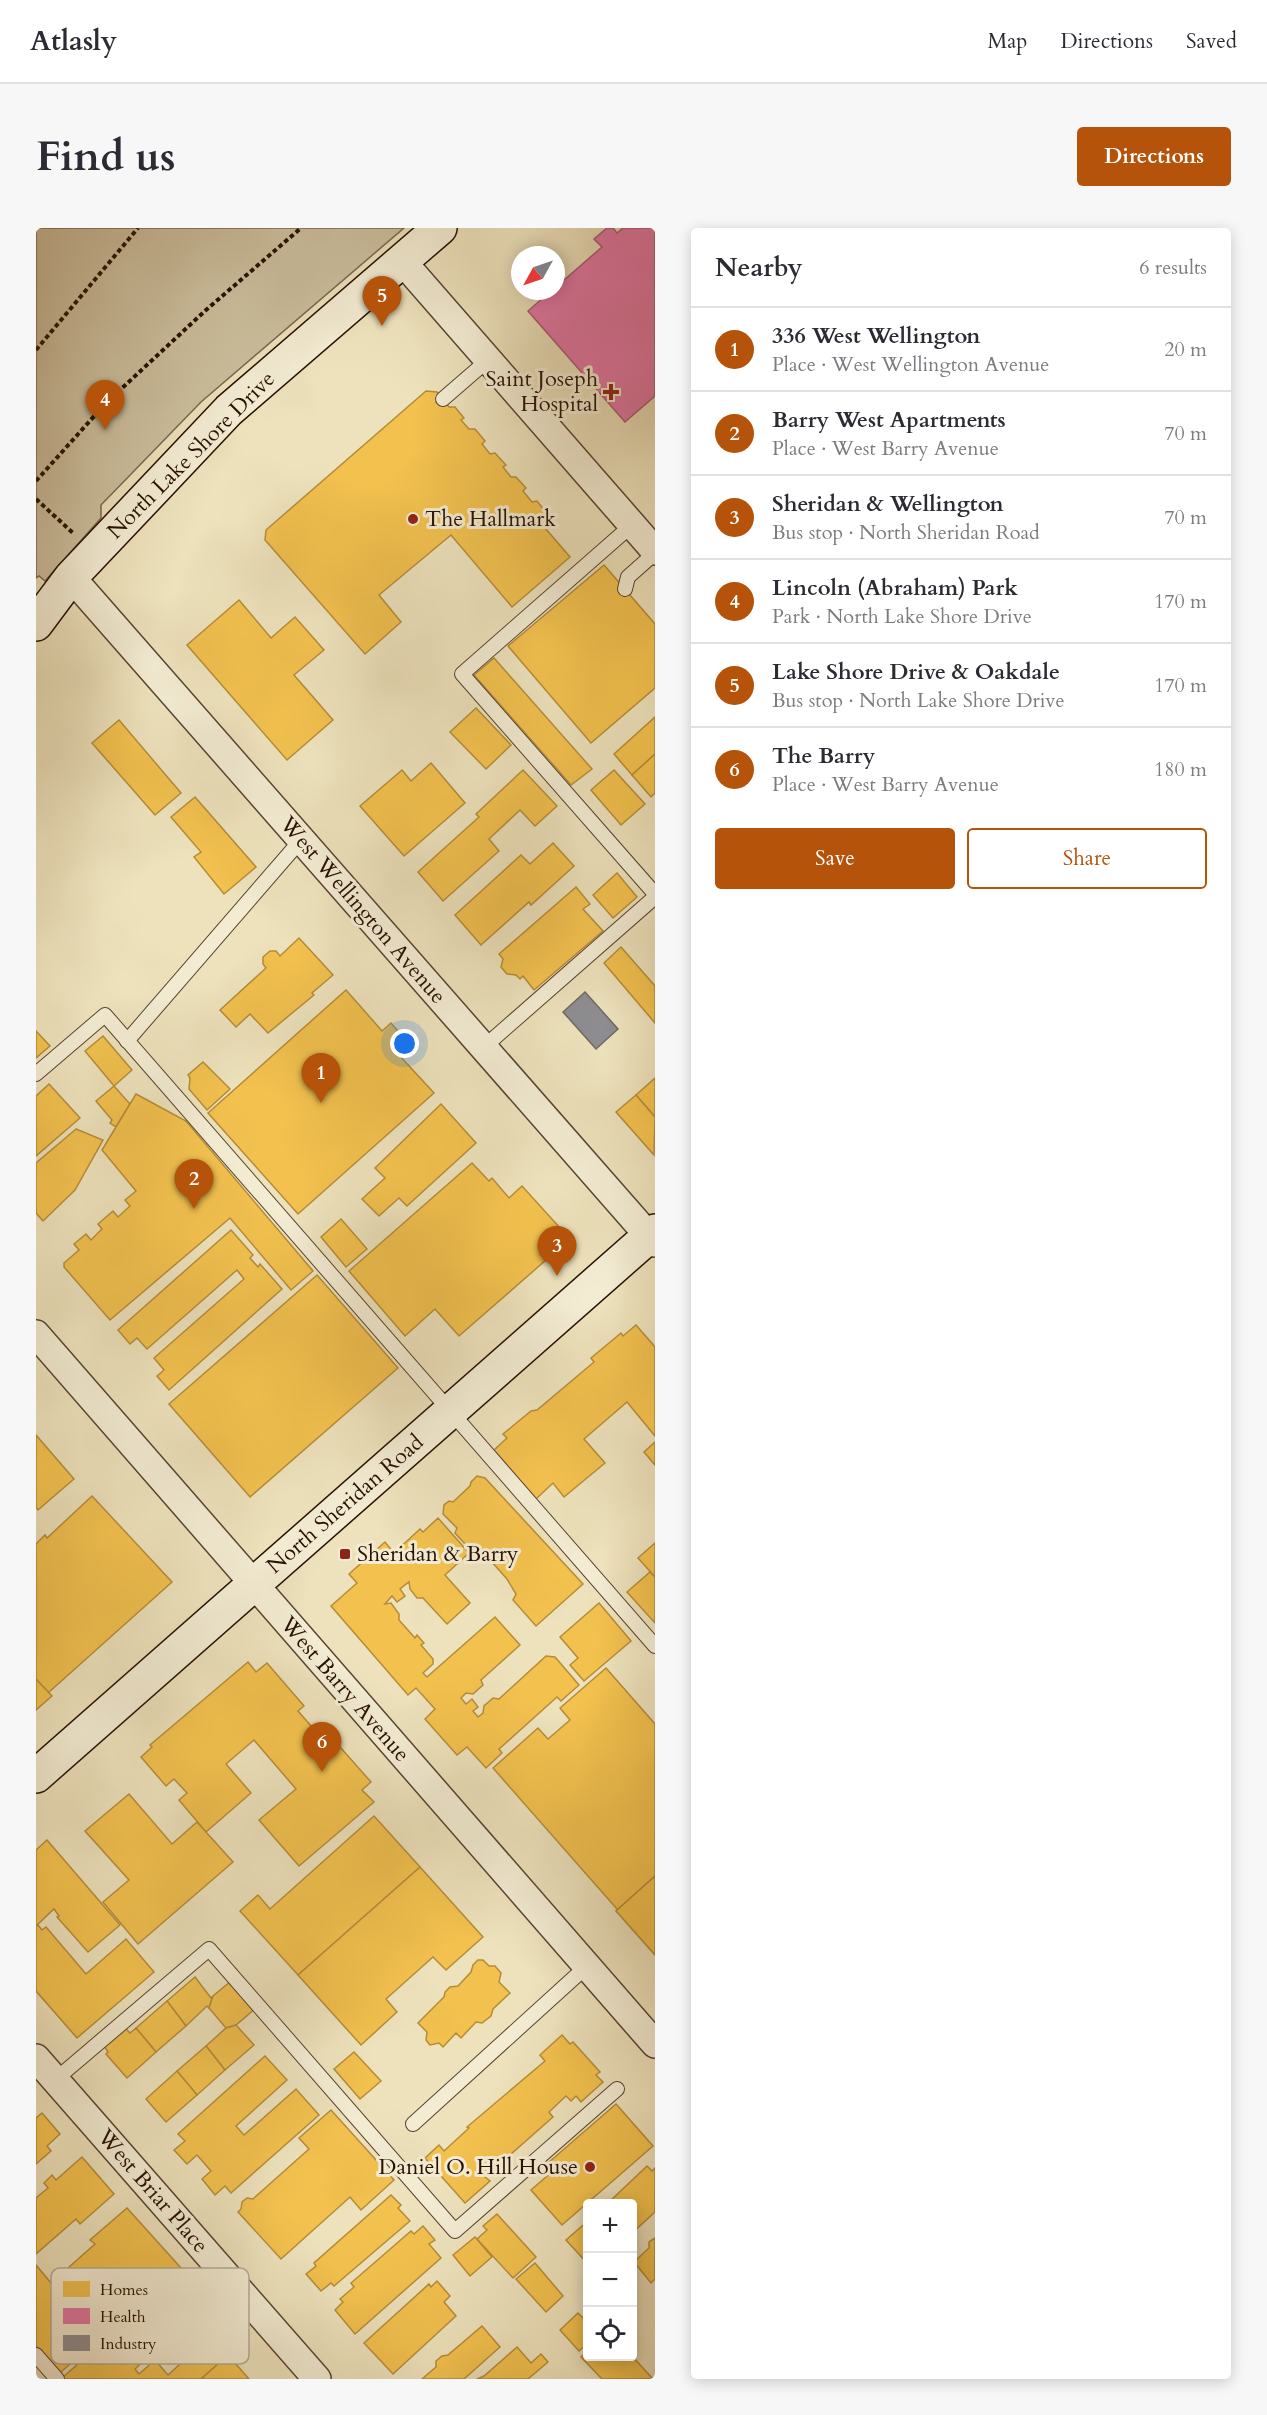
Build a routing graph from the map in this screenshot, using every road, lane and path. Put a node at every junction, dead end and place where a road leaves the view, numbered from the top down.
1 (138, 228) edge
2 (301, 228) edge
3 (440, 228) edge
4 (402, 261) junction
5 (36, 350) edge
6 (488, 360) junction
7 (443, 399) dead end
8 (36, 481) edge
9 (36, 499) edge
10 (632, 525) junction
11 (80, 540) dead end
12 (655, 552) edge
13 (71, 577) junction
14 (625, 589) dead end
15 (36, 624) edge
16 (301, 840) junction
17 (655, 896) edge
18 (127, 1041) junction
19 (484, 1047) junction
20 (36, 1074) edge
21 (653, 1237) edge
22 (36, 1334) edge
23 (450, 1411) junction
24 (254, 1585) junction
25 (655, 1646) edge
26 (36, 1776) edge
27 (587, 1966) junction
28 (655, 2043) edge
29 (36, 2058) edge
30 (55, 2080) junction
31 (617, 2089) dead end
32 (413, 2124) dead end
33 (220, 2268) edge
34 (249, 2301) edge
35 (36, 2355) edge
36 (57, 2379) edge
37 (317, 2379) edge

1 - 5 path
2 - 8 path
3 - 4 main road, North Lake Shore Drive
4 - 6 street
4 - 13 main road, North Lake Shore Drive
6 - 7 lane
6 - 10 street
9 - 11 path
10 - 12 street
10 - 17 lane
12 - 14 lane
13 - 15 main road, North Lake Shore Drive
13 - 16 street, West Wellington Avenue
16 - 18 lane
16 - 19 street, West Wellington Avenue
17 - 19 lane
18 - 20 lane
18 - 23 lane
19 - 21 street, West Wellington Avenue
21 - 23 main road, North Sheridan Road
22 - 24 street, West Barry Avenue
23 - 24 main road, North Sheridan Road
23 - 25 lane
24 - 26 main road, North Sheridan Road
24 - 27 street, West Barry Avenue
27 - 28 street, West Barry Avenue
27 - 32 lane
29 - 30 street, West Briar Place
30 - 31 lane
30 - 33 street, West Briar Place
34 - 37 street, West Briar Place
35 - 36 lane

